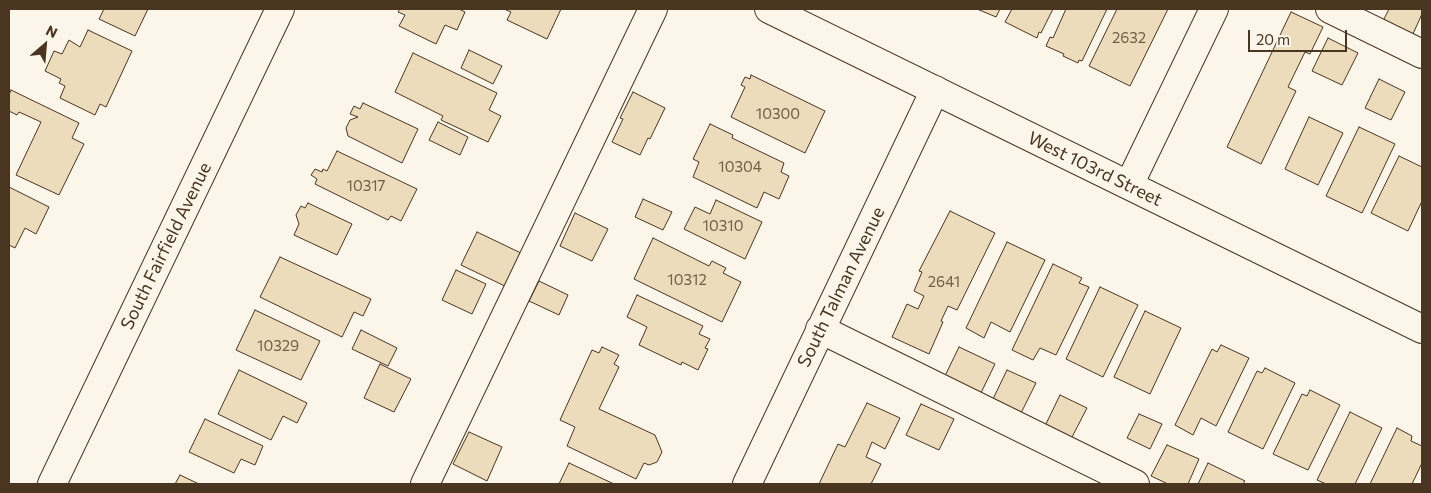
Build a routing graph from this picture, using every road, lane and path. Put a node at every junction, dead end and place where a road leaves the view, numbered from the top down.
1 (280, 9) edge
2 (653, 9) edge
3 (769, 9) edge
4 (1214, 9) edge
5 (1330, 9) edge
6 (1422, 54) edge
7 (935, 90) junction
8 (1129, 186) junction
9 (820, 329) junction
10 (1422, 329) edge
11 (52, 484) edge
12 (425, 484) edge
13 (747, 484) edge
14 (1135, 484) edge

1 - 11 street, South Fairfield Avenue
2 - 12 street
3 - 7 street, West 103rd Street
4 - 8 street
5 - 6 street
7 - 8 street, West 103rd Street
7 - 9 street, South Talman Avenue
8 - 10 street, West 103rd Street
9 - 13 street, South Talman Avenue
9 - 14 street

